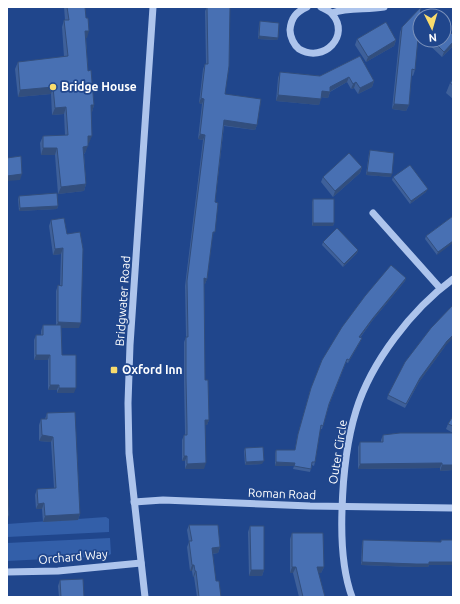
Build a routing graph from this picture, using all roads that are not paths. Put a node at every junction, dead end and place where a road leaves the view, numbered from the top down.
1 (153, 7) edge
2 (307, 7) edge
3 (322, 7) edge
4 (384, 7) edge
5 (332, 13) junction
6 (373, 213) dead end
7 (453, 278) edge
8 (440, 288) junction
9 (134, 502) junction
10 (342, 506) junction
11 (453, 508) edge
12 (141, 563) junction
13 (7, 572) edge
14 (145, 597) edge
15 (352, 597) edge

1 - 9 street, Bridgwater Road
2 - 5 street
3 - 5 street
4 - 5 street
6 - 8 street
7 - 8 street, Outer Circle
8 - 10 street, Outer Circle
9 - 10 street, Roman Road
9 - 12 street, Bridgwater Road
10 - 11 street, Roman Road
10 - 15 street, Outer Circle
12 - 13 street, Orchard Way
12 - 14 street, Bridgwater Road

